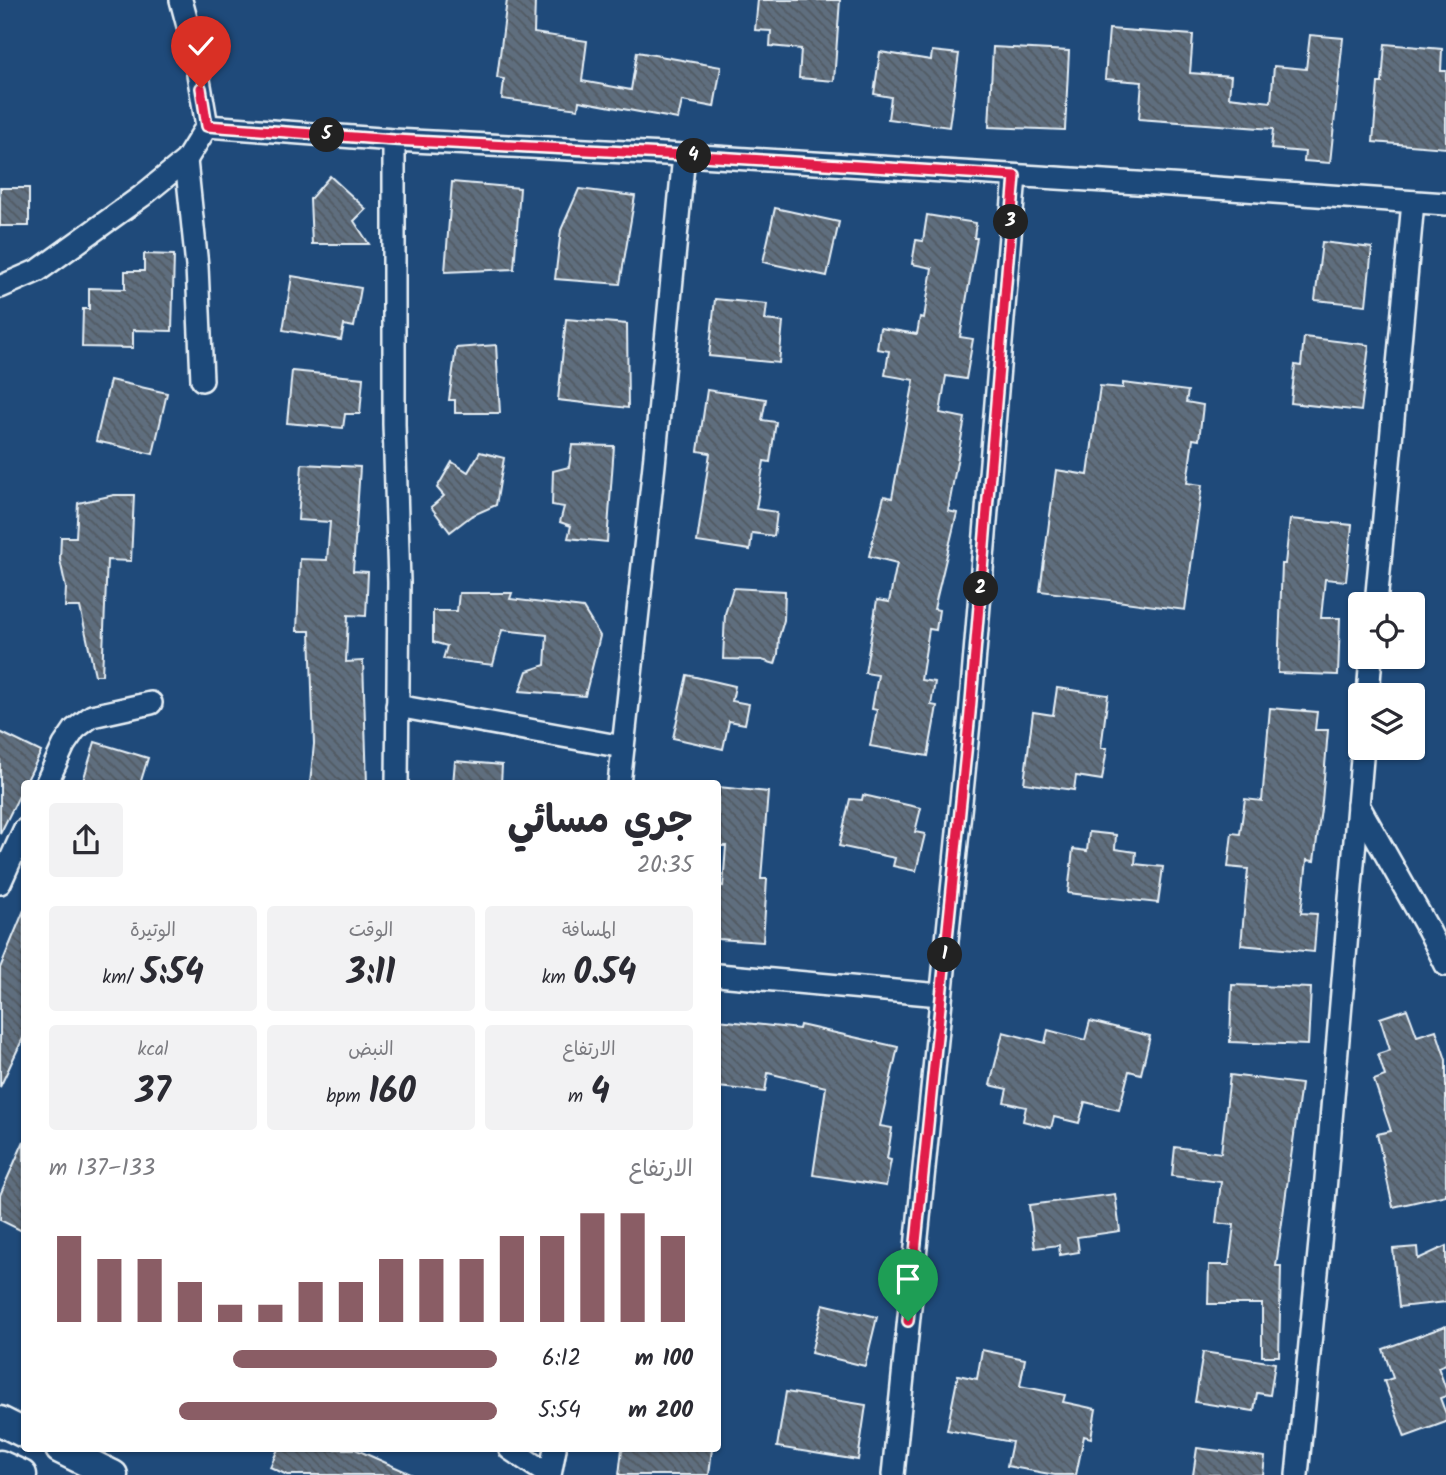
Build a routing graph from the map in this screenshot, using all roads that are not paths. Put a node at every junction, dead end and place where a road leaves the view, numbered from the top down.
1 (181, 0) edge
2 (207, 126) junction
3 (394, 140) junction
4 (684, 155) junction
5 (186, 160) junction
6 (1015, 176) junction
7 (1413, 202) junction
8 (1446, 204) edge
9 (0, 287) edge
10 (202, 380) dead end
11 (1377, 592) edge
12 (151, 703) dead end
13 (397, 706) junction
14 (623, 747) junction
15 (1362, 760) edge
16 (48, 780) edge
17 (397, 780) edge
18 (619, 780) edge
19 (1358, 805) junction
20 (21, 837) edge
21 (0, 883) edge
22 (1446, 965) edge
23 (721, 975) edge
24 (940, 995) junction
25 (0, 1422) edge
26 (21, 1432) edge
27 (66, 1452) edge
28 (514, 1452) edge
29 (554, 1452) edge
30 (0, 1465) edge
31 (22, 1475) edge
32 (113, 1475) edge
33 (549, 1475) edge
34 (893, 1475) edge
35 (1297, 1475) edge

1 - 2 street
2 - 3 street
2 - 5 street
3 - 4 street
3 - 13 street
4 - 6 street
4 - 14 street
5 - 9 street
5 - 10 street
6 - 7 street
6 - 24 street
7 - 8 street
7 - 11 street
12 - 16 street
13 - 14 street
13 - 17 street
14 - 18 street
15 - 19 street
19 - 22 street
19 - 35 street
20 - 21 street
23 - 24 street
24 - 34 street
25 - 26 main road
27 - 32 main road
28 - 33 street
29 - 33 street
30 - 31 main road

